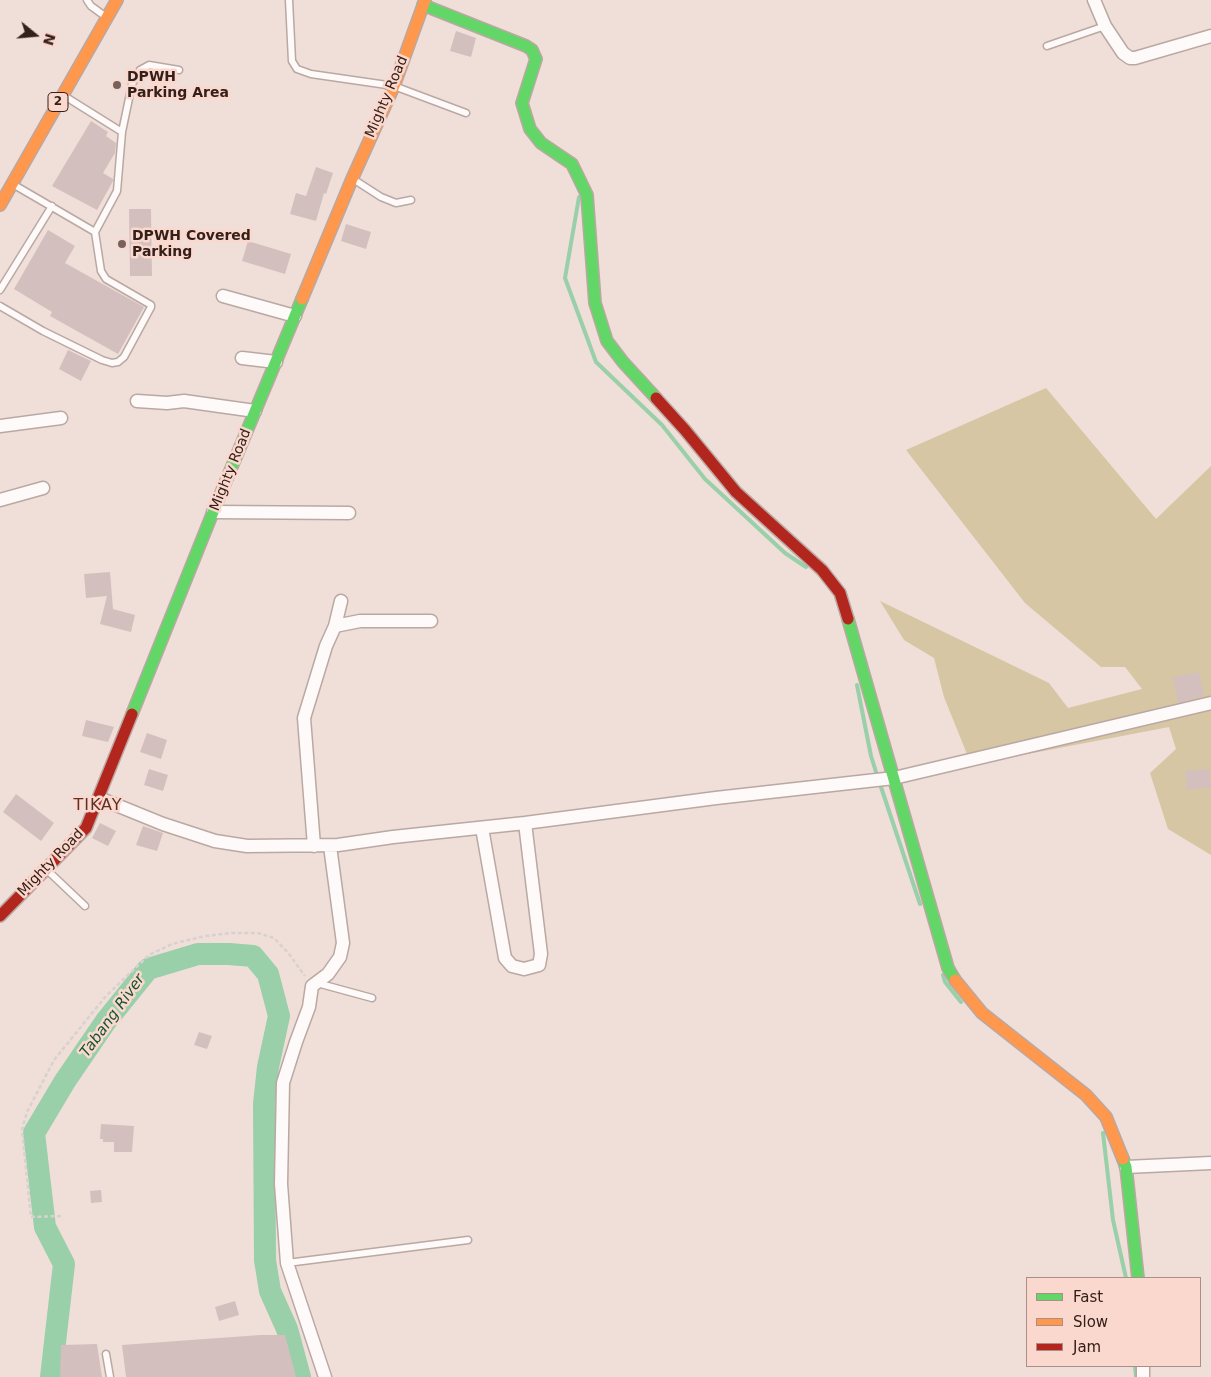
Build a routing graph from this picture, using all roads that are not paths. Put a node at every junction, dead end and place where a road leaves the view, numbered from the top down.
1 (87, 0) edge
2 (117, 0) edge
3 (289, 0) edge
4 (1094, 0) edge
5 (424, 2) edge
6 (107, 18) junction
7 (1105, 26) junction
8 (1211, 36) edge
9 (1047, 46) dead end
10 (179, 70) dead end
11 (394, 86) junction
12 (62, 95) junction
13 (466, 113) dead end
14 (122, 132) junction
15 (352, 179) junction
16 (12, 183) junction
17 (412, 200) dead end
18 (0, 205) edge
19 (52, 206) junction
20 (95, 232) junction
21 (0, 290) edge
22 (223, 296) dead end
23 (0, 306) edge
24 (295, 316) junction
25 (242, 358) dead end
26 (276, 362) junction
27 (137, 401) dead end
28 (256, 411) junction
29 (61, 418) dead end
30 (0, 426) edge
31 (43, 488) dead end
32 (0, 500) edge
33 (213, 512) junction
34 (349, 513) dead end
35 (340, 601) dead end
36 (431, 621) dead end
37 (335, 626) junction
38 (1211, 703) edge
39 (894, 778) junction
40 (99, 798) junction
41 (525, 823) junction
42 (482, 828) junction
43 (314, 846) junction
44 (330, 846) junction
45 (47, 869) junction
46 (85, 906) dead end
47 (0, 916) edge
48 (314, 984) junction
49 (372, 998) dead end
50 (1211, 1162) edge
51 (1126, 1168) junction
52 (468, 1240) dead end
53 (286, 1263) junction
54 (1138, 1277) edge
55 (106, 1354) dead end
56 (110, 1377) edge
57 (325, 1377) edge

1 - 6 lane
2 - 6 main road, 2
3 - 11 lane
4 - 7 street
5 - 11 main road, Mighty Road
5 - 39 main road
6 - 12 main road, 2
7 - 8 street
7 - 9 lane
10 - 14 lane
11 - 13 lane
11 - 15 main road, Mighty Road
12 - 14 lane
12 - 16 main road, 2
14 - 20 lane
15 - 17 lane
15 - 24 main road, Mighty Road
16 - 18 main road, 2
16 - 19 lane
19 - 20 lane
19 - 21 lane
20 - 23 lane
22 - 24 street
24 - 26 main road, Mighty Road
25 - 26 street
26 - 28 main road, Mighty Road
27 - 28 street
28 - 33 main road, Mighty Road
29 - 30 street
31 - 32 street
33 - 34 street
33 - 40 main road, Mighty Road
35 - 37 street
36 - 37 street
37 - 43 street
38 - 39 street
39 - 41 street
39 - 51 main road
40 - 43 street
40 - 45 main road, Mighty Road
41 - 42 street
41 - 42 street
42 - 44 street
43 - 44 street
44 - 48 street
45 - 46 lane
45 - 47 main road, Mighty Road
48 - 49 lane
48 - 53 street
50 - 51 street
51 - 54 main road
52 - 53 lane
53 - 57 street
55 - 56 lane

